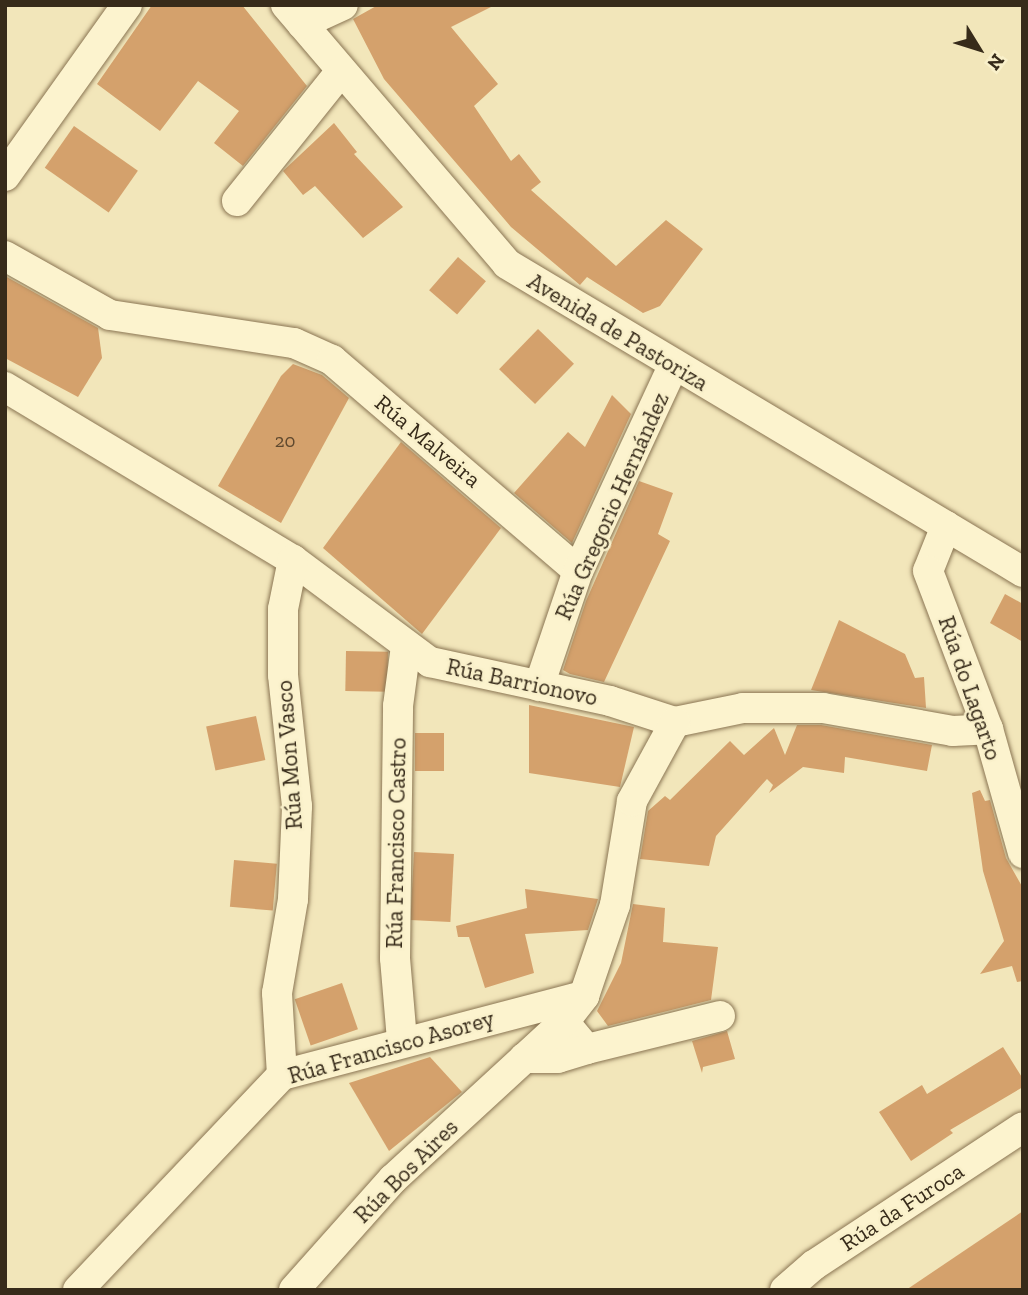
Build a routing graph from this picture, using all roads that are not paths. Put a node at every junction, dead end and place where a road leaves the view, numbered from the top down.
1 (127, 5) edge
2 (343, 5) edge
3 (294, 15) edge
4 (341, 71) junction
5 (5, 176) edge
6 (237, 201) dead end
7 (5, 256) edge
8 (673, 366) junction
9 (5, 387) edge
10 (946, 526) junction
11 (293, 560) junction
12 (578, 571) junction
13 (1023, 572) edge
14 (406, 646) junction
15 (539, 686) junction
16 (675, 722) junction
17 (988, 729) junction
18 (1023, 853) edge
19 (584, 996) junction
20 (720, 1016) dead end
21 (564, 1022) junction
22 (402, 1040) junction
23 (587, 1049) junction
24 (524, 1058) junction
25 (282, 1075) junction
26 (1023, 1127) edge
27 (78, 1290) edge
28 (294, 1290) edge
29 (785, 1290) edge

1 - 5 street
2 - 3 street
3 - 4 street, Avenida de Pastoriza
4 - 6 street
4 - 8 street, Avenida de Pastoriza
7 - 12 street, Rúa Malveira
8 - 10 street, Avenida de Pastoriza
8 - 12 street, Rúa Gregorio Hernández
9 - 11 street, Rúa Barrionovo
10 - 13 street, Avenida de Pastoriza
10 - 17 street, Rúa do Lagarto
11 - 14 street, Rúa Barrionovo
11 - 25 street, Rúa Mon Vasco
12 - 15 street, Rúa Gregorio Hernández
14 - 15 street, Rúa Barrionovo
14 - 22 street, Rúa Francisco Castro
15 - 16 street, Rúa Barrionovo
16 - 17 street, Rúa Barrionovo
16 - 19 street, Rúa Bos Aires
17 - 18 street, Rúa do Lagarto
19 - 21 street, Rúa Bos Aires
19 - 22 street, Rúa Francisco Asorey
20 - 23 street
21 - 23 street
21 - 24 street, Rúa Bos Aires
22 - 25 street, Rúa Francisco Asorey
23 - 24 street
24 - 28 street, Rúa Bos Aires
25 - 27 street, Rúa Francisco Asorey
26 - 29 street, Rúa da Furoca

